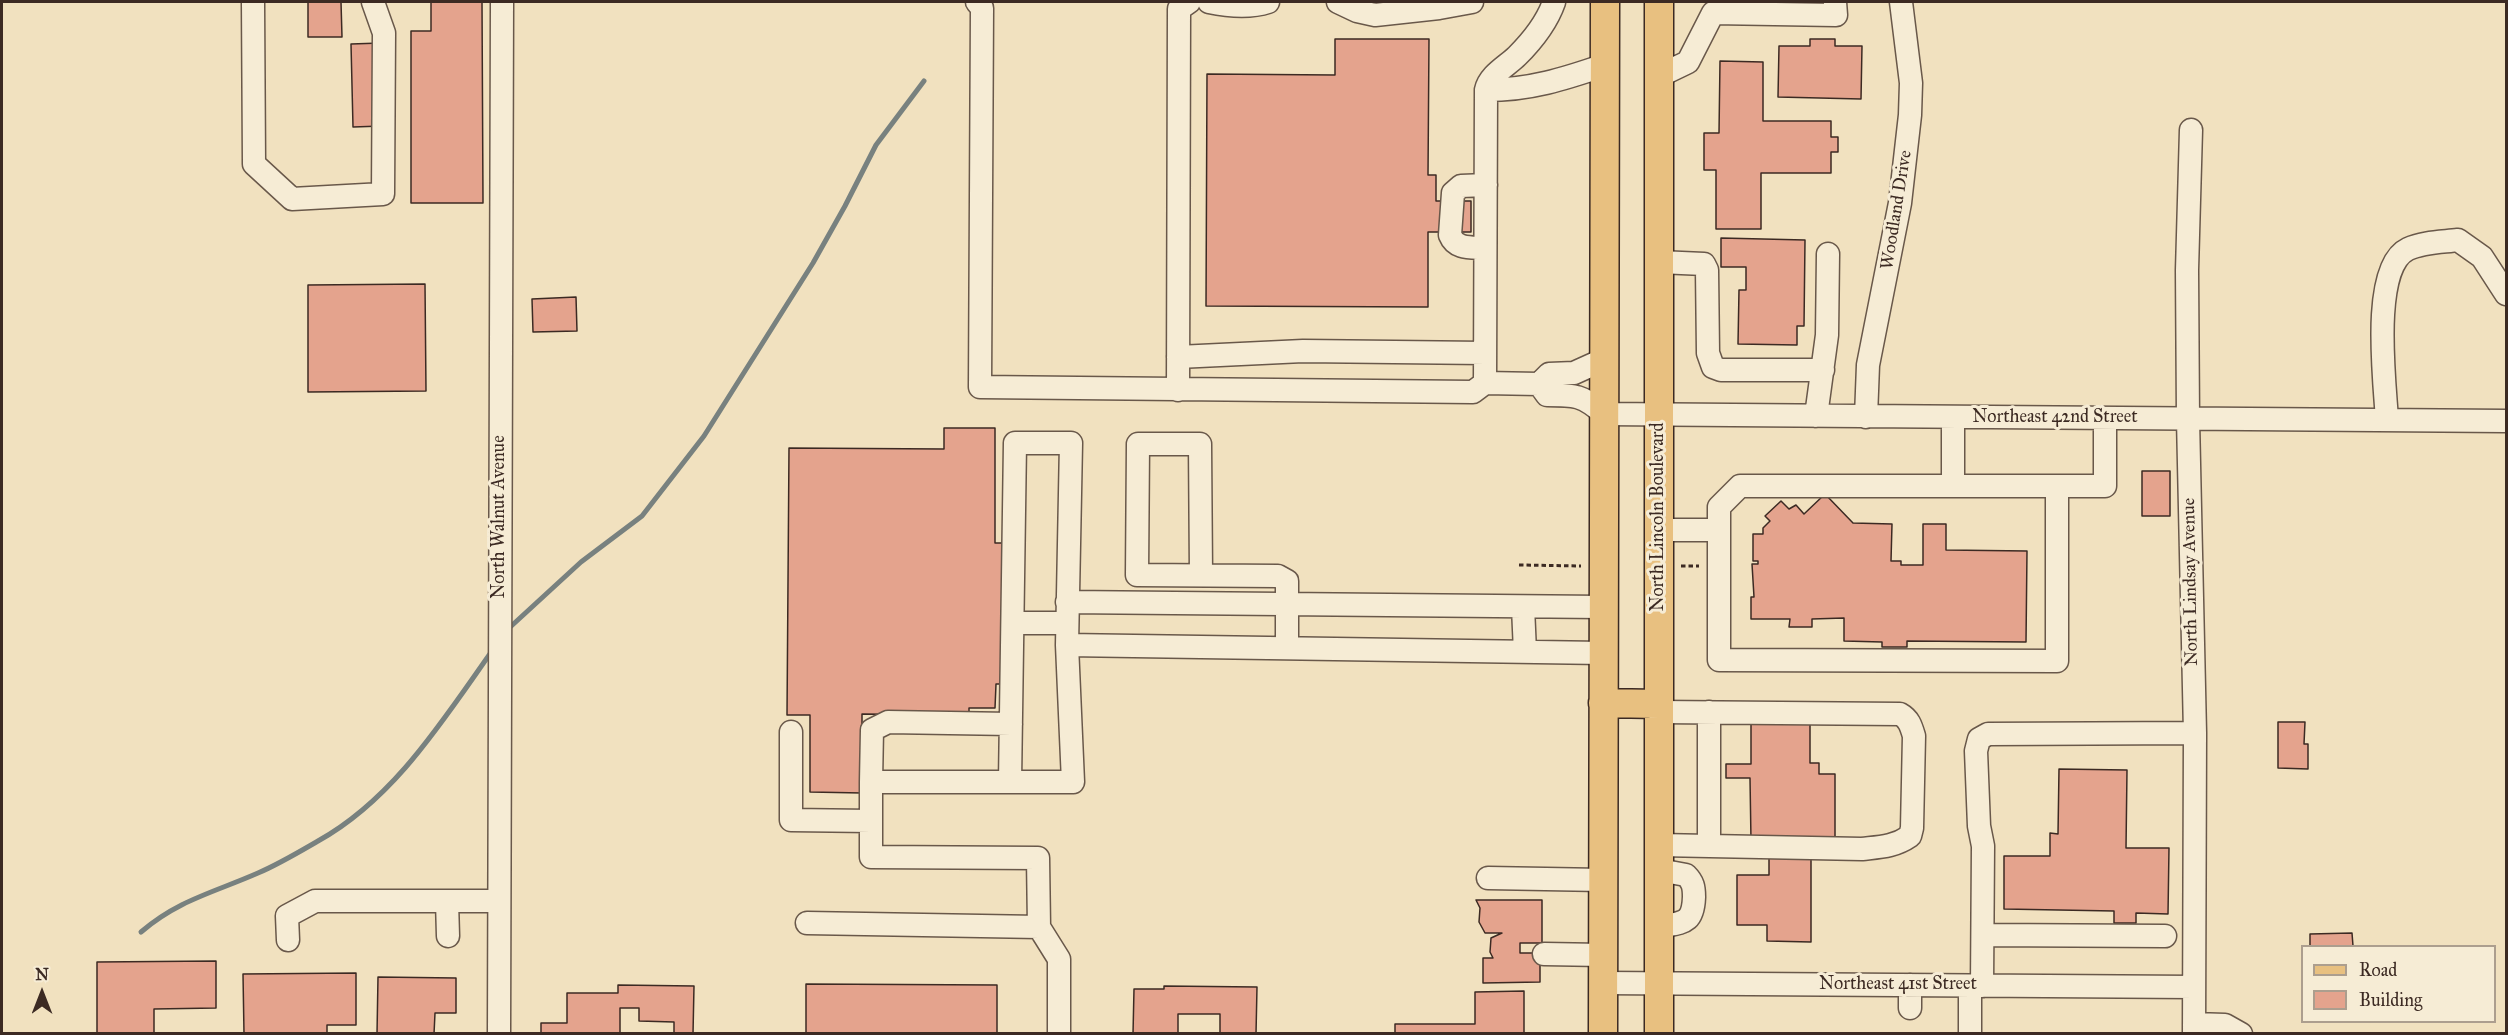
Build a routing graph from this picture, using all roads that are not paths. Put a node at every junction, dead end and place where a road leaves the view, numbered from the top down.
1 (253, 2) edge
2 (373, 2) edge
3 (502, 2) edge
4 (977, 2) edge
5 (1189, 2) edge
6 (1209, 2) edge
7 (1268, 2) edge
8 (1338, 2) edge
9 (1472, 2) edge
10 (1554, 2) edge
11 (1605, 2) edge
12 (1659, 2) edge
13 (1835, 2) edge
14 (1901, 2) edge
15 (1713, 7) edge
16 (1605, 65) junction
17 (1659, 76) junction
18 (1486, 90) junction
19 (2191, 130) dead end
20 (1486, 185) junction
21 (1485, 248) junction
22 (1828, 254) dead end
23 (1659, 262) junction
24 (2506, 294) edge
25 (1485, 353) junction
26 (1178, 357) junction
27 (1605, 359) junction
28 (1823, 370) junction
29 (1485, 383) junction
30 (1539, 384) junction
31 (1178, 390) junction
32 (1604, 414) junction
33 (1659, 415) junction
34 (1816, 416) junction
35 (1866, 417) junction
36 (1953, 418) junction
37 (2104, 419) junction
38 (2188, 419) junction
39 (2387, 420) junction
40 (2506, 421) edge
41 (1953, 486) junction
42 (2057, 486) junction
43 (1660, 530) junction
44 (1719, 530) junction
45 (1201, 575) junction
46 (1287, 605) junction
47 (1524, 607) junction
48 (1603, 607) junction
49 (1013, 623) junction
50 (1067, 623) junction
51 (1287, 648) junction
52 (1525, 652) junction
53 (1603, 653) junction
54 (1603, 703) junction
55 (1659, 708) junction
56 (1708, 712) junction
57 (1011, 724) junction
58 (791, 732) dead end
59 (2195, 733) junction
60 (871, 782) junction
61 (1010, 782) junction
62 (871, 821) junction
63 (1709, 846) junction
64 (1659, 858) junction
65 (1488, 878) dead end
66 (1603, 880) junction
67 (447, 901) junction
68 (499, 901) junction
69 (807, 923) dead end
70 (1039, 927) junction
71 (1983, 935) junction
72 (448, 936) dead end
73 (2165, 936) dead end
74 (288, 940) dead end
75 (1544, 954) dead end
76 (1603, 955) junction
77 (1603, 983) junction
78 (1659, 983) junction
79 (1910, 985) junction
80 (1976, 986) junction
81 (2194, 987) junction
82 (1910, 1008) dead end
83 (2194, 1029) edge
84 (499, 1034) edge
85 (1059, 1034) edge
86 (1603, 1034) edge
87 (1659, 1034) edge
88 (1970, 1034) edge
89 (2241, 1034) edge

1 - 2 street
3 - 68 street, North Walnut Avenue
4 - 31 street
5 - 26 street
6 - 7 street
8 - 9 street
10 - 18 street
11 - 16 main road
12 - 17 main road, North Lincoln Boulevard
13 - 15 street
14 - 35 street, Woodland Drive
15 - 17 street
16 - 18 street
16 - 27 main road
17 - 23 main road, North Lincoln Boulevard
18 - 20 street
19 - 38 street, North Lindsay Avenue
20 - 21 street
20 - 21 street
21 - 25 street
22 - 28 street
23 - 28 street
23 - 33 main road, North Lincoln Boulevard
24 - 39 street
25 - 26 street
25 - 29 street
26 - 31 street
27 - 30 street
27 - 32 main road
28 - 34 street
29 - 30 street
29 - 31 street
30 - 32 street
32 - 33 street, Northeast 42nd Street
32 - 48 main road
33 - 34 street, Northeast 42nd Street
33 - 43 main road, North Lincoln Boulevard
34 - 35 street, Northeast 42nd Street
35 - 36 street, Northeast 42nd Street
36 - 37 street, Northeast 42nd Street
36 - 41 street
37 - 38 street, Northeast 42nd Street
37 - 42 street
38 - 39 street, Northeast 42nd Street
38 - 59 street, North Lindsay Avenue
39 - 40 street, Northeast 42nd Street
41 - 42 street
41 - 44 street
42 - 44 street
43 - 44 street
43 - 55 main road, North Lincoln Boulevard
45 - 45 street
45 - 46 street
46 - 47 street
46 - 50 street
46 - 51 street
47 - 48 street
47 - 52 street
48 - 53 main road
49 - 50 street
49 - 50 street
49 - 57 street
50 - 51 street
50 - 61 street
51 - 52 street
52 - 53 street
53 - 54 main road
54 - 55 main road
54 - 66 main road
55 - 56 street
55 - 64 main road, North Lincoln Boulevard
56 - 63 street
56 - 63 street
57 - 60 street
57 - 61 street
58 - 62 street
59 - 71 street
59 - 81 street, North Lindsay Avenue
60 - 61 street
60 - 62 street
62 - 70 street
63 - 64 street
64 - 78 main road, North Lincoln Boulevard
65 - 66 street
66 - 76 main road
67 - 68 street
67 - 72 street
67 - 74 street
68 - 84 street, North Walnut Avenue
69 - 70 street
70 - 85 street
71 - 73 street
71 - 80 street
75 - 76 street
76 - 77 main road
77 - 78 street, Northeast 41st Street
77 - 86 main road
78 - 79 street, Northeast 41st Street
78 - 87 main road, North Lincoln Boulevard
79 - 80 street, Northeast 41st Street
79 - 82 street
80 - 81 street, Northeast 41st Street
80 - 88 street
81 - 83 street, North Lindsay Avenue
83 - 89 street

